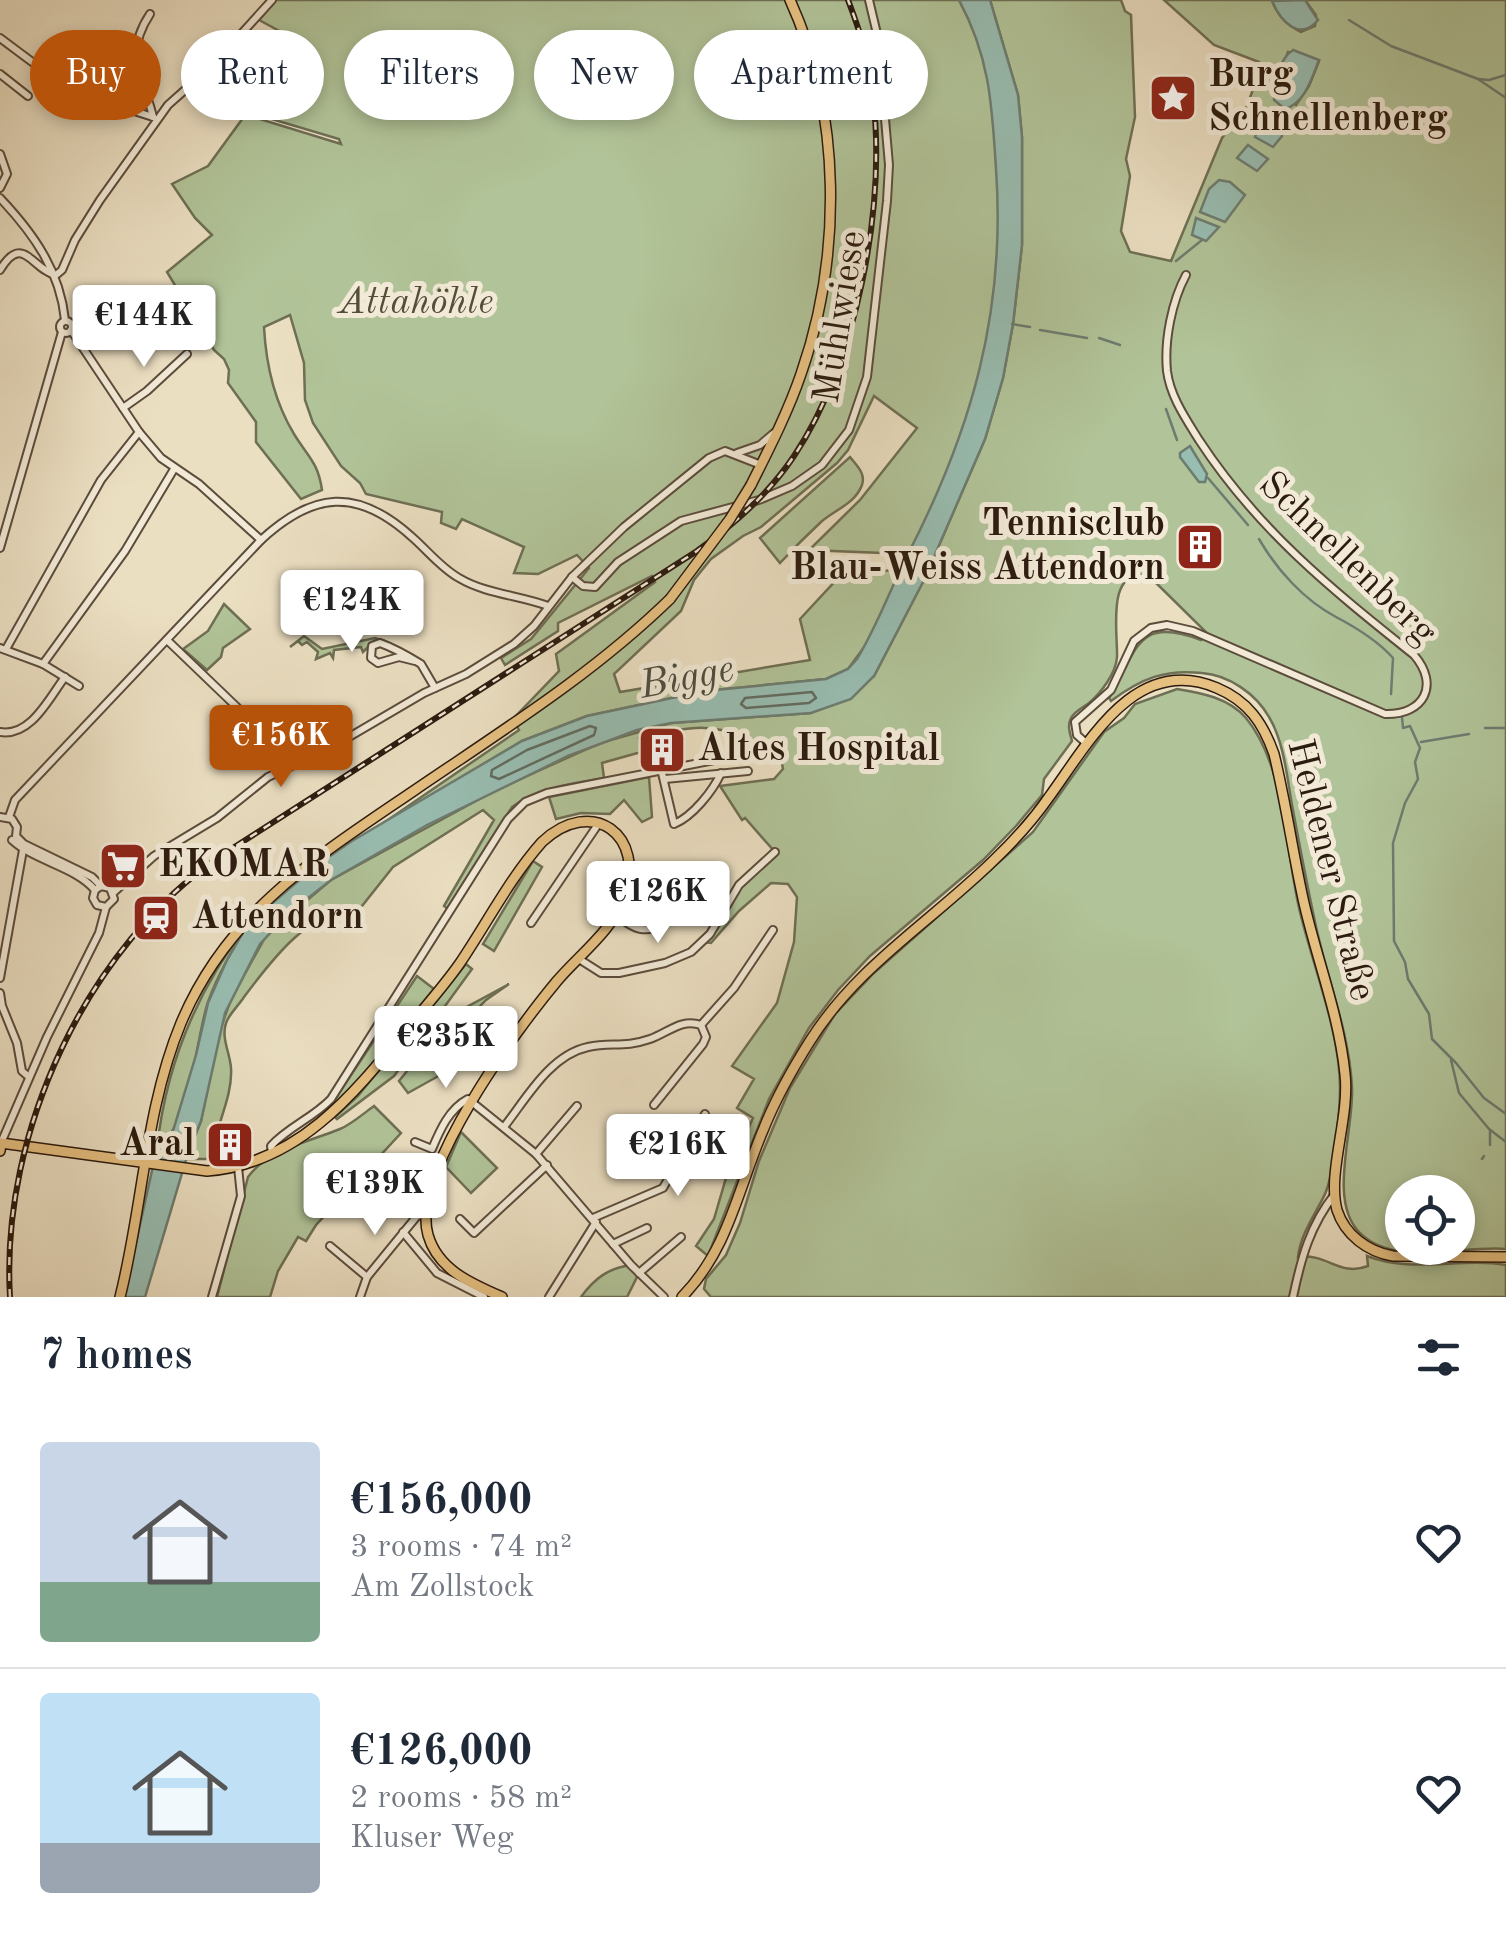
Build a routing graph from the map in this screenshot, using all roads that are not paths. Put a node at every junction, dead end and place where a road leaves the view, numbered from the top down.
1 (272, 0) edge
2 (790, 0) edge
3 (869, 0) edge
4 (150, 14) dead end
5 (142, 30) edge
6 (243, 30) edge
7 (0, 38) edge
8 (30, 60) edge
9 (0, 74) edge
10 (181, 94) edge
11 (28, 96) dead end
12 (161, 113) edge
13 (154, 120) edge
14 (0, 154) edge
15 (0, 188) edge
16 (0, 198) edge
17 (0, 270) edge
18 (1186, 274) dead end
19 (56, 275) junction
20 (65, 320) junction
21 (72, 330) junction
22 (62, 332) junction
23 (187, 354) dead end
24 (123, 408) junction
25 (776, 431) junction
26 (139, 432) junction
27 (736, 453) junction
28 (761, 465) junction
29 (174, 469) junction
30 (261, 540) junction
31 (0, 548) edge
32 (572, 577) junction
33 (548, 606) junction
34 (167, 640) junction
35 (389, 646) junction
36 (3, 648) edge
37 (415, 660) junction
38 (384, 662) junction
39 (43, 664) junction
40 (65, 677) junction
41 (78, 686) dead end
42 (435, 688) junction
43 (243, 713) dead end
44 (0, 732) edge
45 (1086, 743) junction
46 (765, 750) dead end
47 (748, 771) dead end
48 (721, 773) junction
49 (663, 776) junction
50 (4, 817) edge
51 (599, 823) junction
52 (10, 840) junction
53 (23, 850) junction
54 (775, 852) dead end
55 (98, 888) junction
56 (114, 892) junction
57 (693, 893) dead end
58 (106, 908) junction
59 (616, 914) junction
60 (531, 923) dead end
61 (773, 930) dead end
62 (578, 958) junction
63 (0, 978) edge
64 (0, 992) edge
65 (701, 1025) junction
66 (29, 1077) junction
67 (472, 1102) junction
68 (654, 1105) dead end
69 (577, 1106) dead end
70 (705, 1114) dead end
71 (504, 1127) junction
72 (415, 1142) dead end
73 (1, 1143) edge
74 (0, 1150) edge
75 (272, 1152) junction
76 (536, 1154) junction
77 (148, 1163) junction
78 (547, 1165) junction
79 (238, 1167) junction
80 (1336, 1193) junction
81 (426, 1214) junction
82 (460, 1219) dead end
83 (594, 1220) junction
84 (647, 1228) dead end
85 (403, 1232) junction
86 (681, 1237) dead end
87 (613, 1244) junction
88 (330, 1246) dead end
89 (1506, 1256) edge
90 (639, 1273) junction
91 (367, 1277) junction
92 (120, 1297) edge
93 (212, 1297) edge
94 (360, 1297) edge
95 (484, 1297) edge
96 (502, 1297) edge
97 (549, 1297) edge
98 (664, 1297) edge
99 (682, 1297) edge
100 (1293, 1297) edge

1 - 6 street
2 - 25 main road
3 - 32 street, Mühlwiese
4 - 5 street
7 - 8 street
9 - 11 street
10 - 12 street
13 - 19 street
14 - 15 street
16 - 19 street
17 - 19 street
18 - 45 street, Schnellenberg
19 - 20 street
20 - 21 street
20 - 22 street
21 - 22 street
21 - 24 street
22 - 31 street
23 - 24 street
24 - 26 street
25 - 27 street
25 - 28 main road
26 - 29 street
26 - 36 street
27 - 28 street
27 - 32 street
28 - 77 main road, bridge
29 - 30 street
29 - 39 street
30 - 33 street
30 - 34 street
32 - 33 street
33 - 42 street
34 - 43 street
34 - 50 street
35 - 37 street
35 - 38 street
35 - 38 street
36 - 39 street
37 - 38 street
37 - 42 street
39 - 40 street
40 - 41 street
40 - 44 street
42 - 56 street
45 - 80 main road, Heldener Straße
45 - 99 main road, Heldener Straße
46 - 49 street
47 - 48 street
48 - 49 street
48 - 49 street
49 - 75 street
50 - 52 street
51 - 59 main road
51 - 60 street
51 - 75 main road
52 - 53 street
52 - 55 street
53 - 55 street
53 - 63 street
54 - 62 street
55 - 56 street
55 - 58 street
56 - 58 street
57 - 59 street
58 - 66 street
59 - 62 main road
61 - 65 street
62 - 67 main road
64 - 66 street
65 - 68 street
65 - 71 street
66 - 73 street
67 - 71 street
67 - 72 street
67 - 81 main road
69 - 76 street
70 - 83 street
71 - 76 street
73 - 74 main road
73 - 77 main road
75 - 79 main road
76 - 78 street
77 - 79 main road
77 - 92 main road
78 - 82 street
78 - 83 street
79 - 93 street
80 - 89 main road
80 - 100 street
81 - 85 street
81 - 96 main road
83 - 87 street
83 - 97 street
84 - 87 street
85 - 91 street
85 - 95 street
86 - 90 street
87 - 90 street
88 - 91 street
90 - 98 street
91 - 94 street

